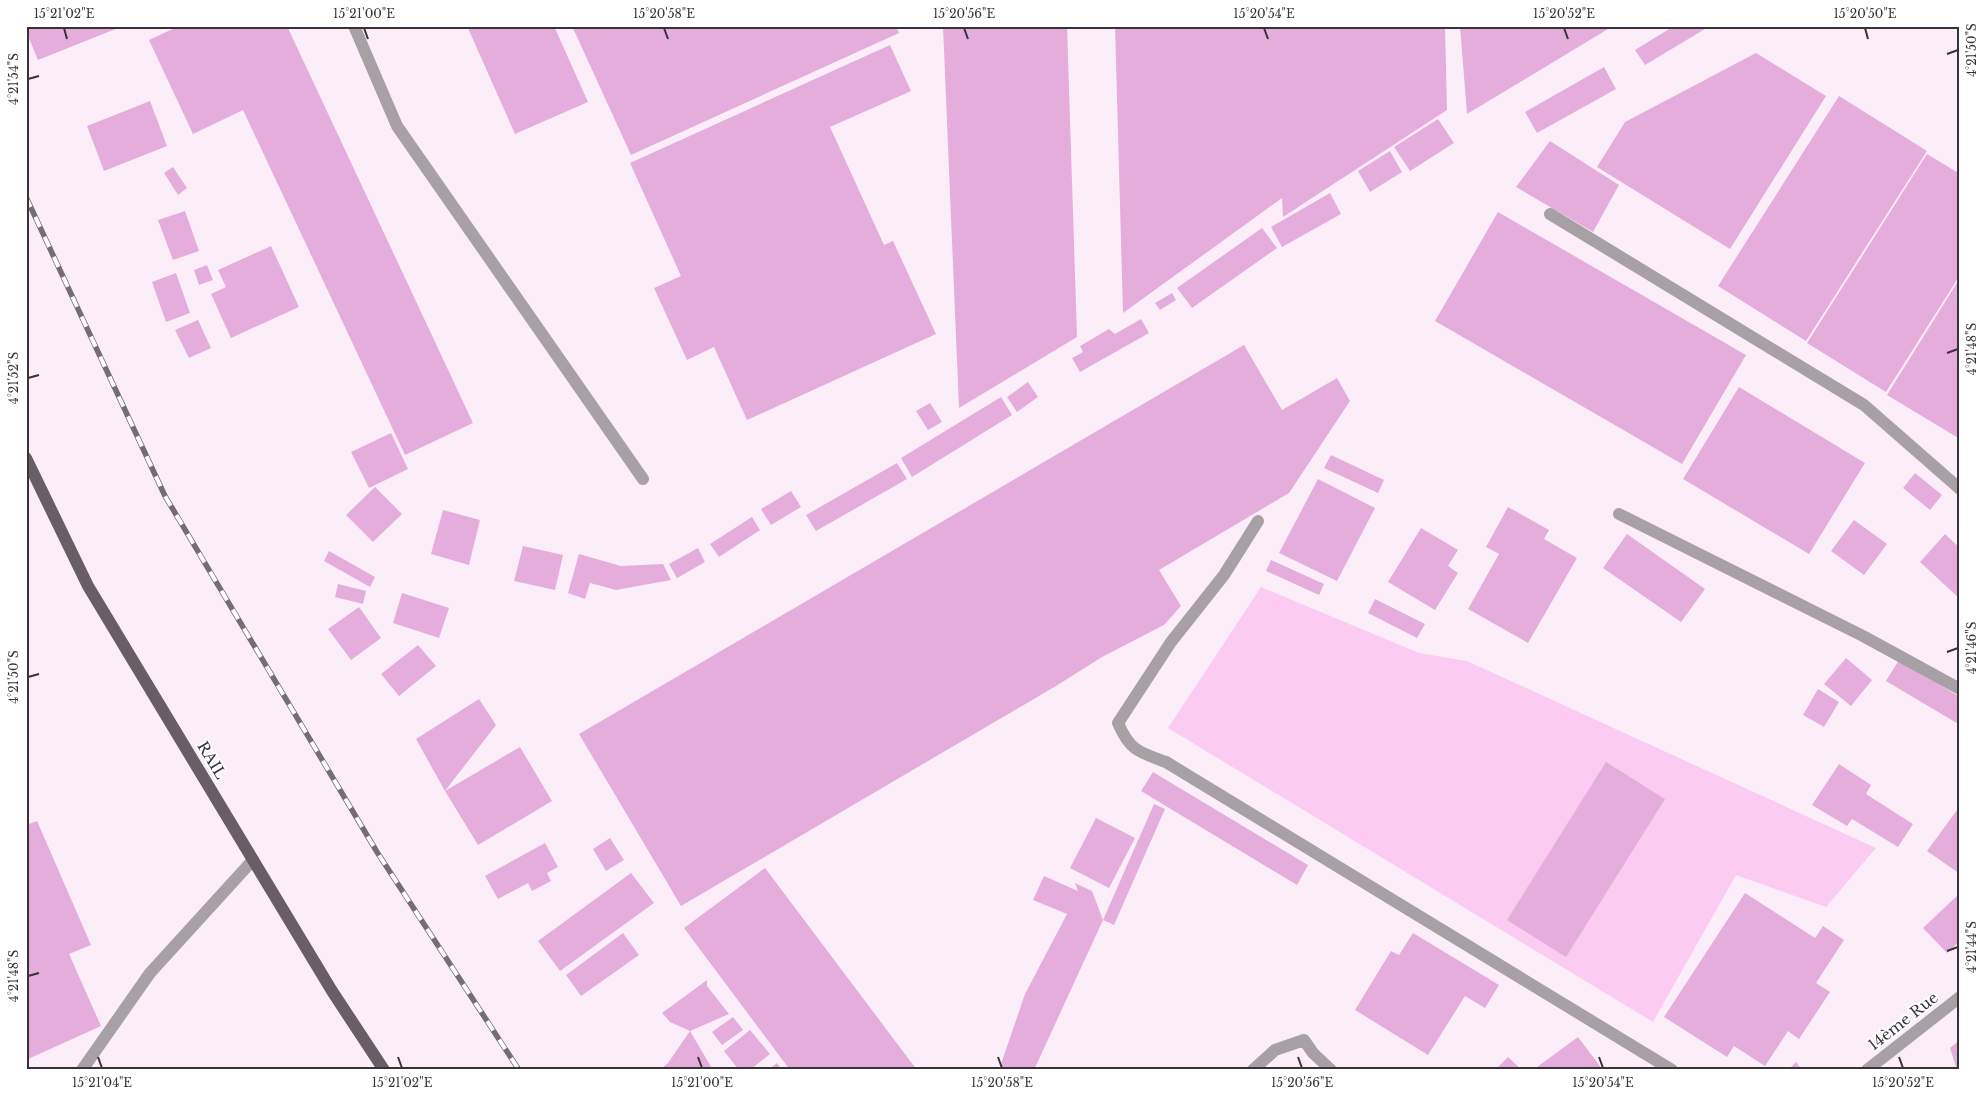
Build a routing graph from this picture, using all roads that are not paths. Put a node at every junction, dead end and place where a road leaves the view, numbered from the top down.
1 (354, 26) edge
2 (1550, 214) dead end
3 (26, 458) edge
4 (643, 479) dead end
5 (1960, 489) edge
6 (1619, 514) dead end
7 (1258, 521) dead end
8 (1960, 689) edge
9 (253, 860) junction
10 (1960, 997) edge
11 (82, 1070) edge
12 (384, 1070) edge
13 (1253, 1070) edge
14 (1331, 1070) edge
15 (1672, 1070) edge
16 (1867, 1070) edge

1 - 4 street
2 - 5 street
3 - 9 main road, RAIL
6 - 8 street
7 - 15 street
9 - 11 street
9 - 12 main road, RAIL
10 - 16 street, 14ème Rue
13 - 14 street

